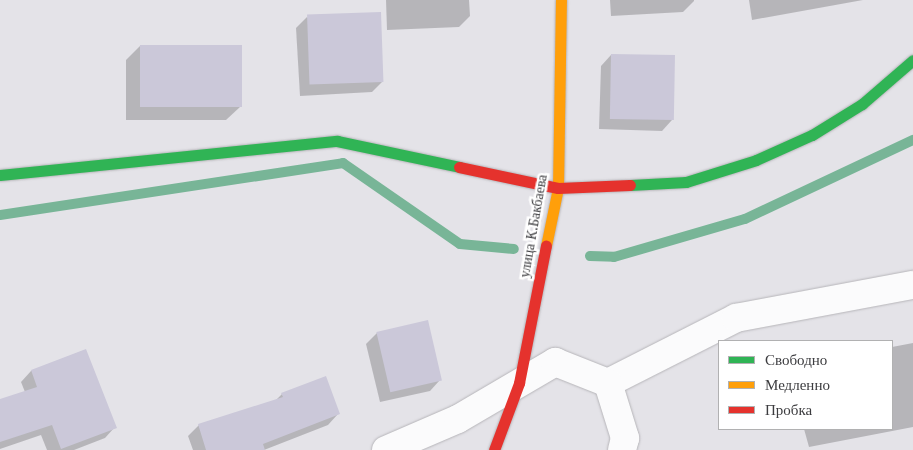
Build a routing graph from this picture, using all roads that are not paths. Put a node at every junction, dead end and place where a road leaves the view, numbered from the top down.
1 (561, 0) edge
2 (913, 60) edge
3 (0, 175) edge
4 (558, 188) junction
5 (913, 284) edge
6 (608, 383) junction
7 (518, 384) junction
8 (386, 450) edge
9 (494, 450) edge
10 (622, 450) edge

1 - 4 street, улица К.Бакбаева
2 - 4 street
3 - 4 street
4 - 7 street, улица К.Бакбаева
5 - 6 street
6 - 7 street
6 - 10 street
7 - 8 street
7 - 9 street, улица К.Бакбаева

